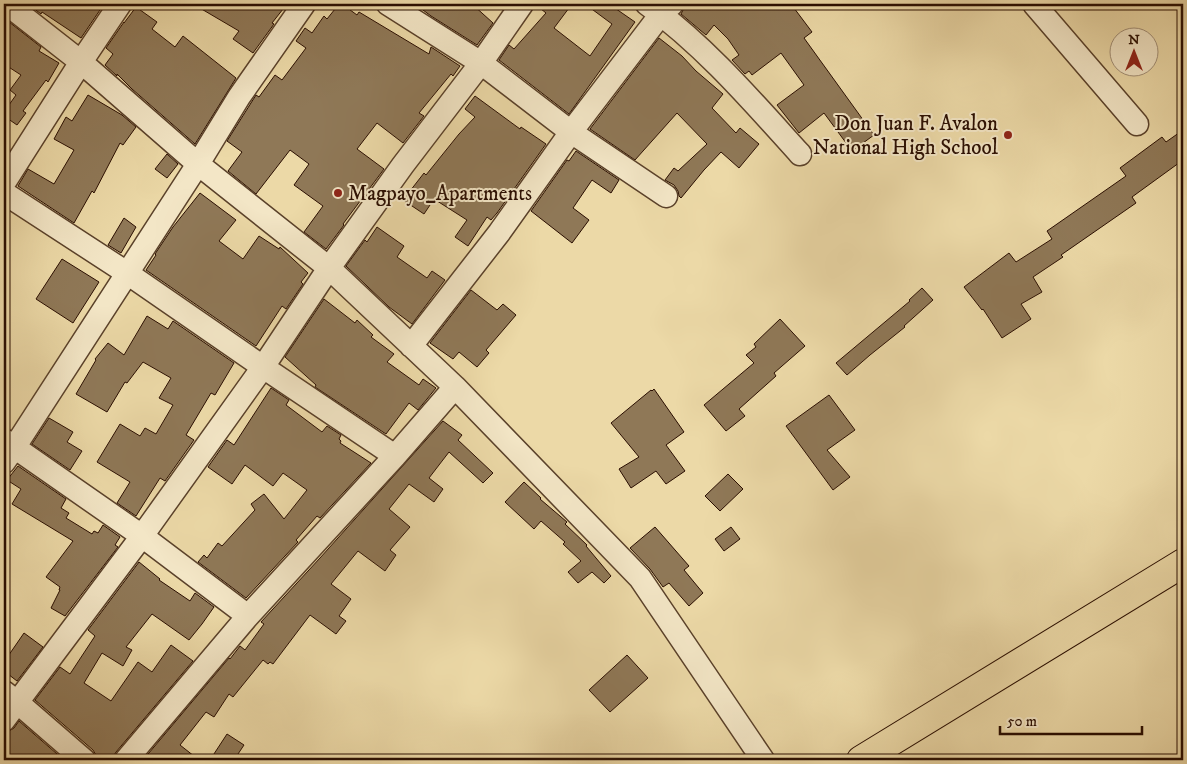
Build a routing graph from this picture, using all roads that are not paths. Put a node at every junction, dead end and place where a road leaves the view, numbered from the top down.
1 (7, 4) edge
2 (120, 4) edge
3 (304, 4) edge
4 (388, 4) edge
5 (522, 4) edge
6 (1034, 4) edge
7 (660, 7) edge
8 (81, 62) junction
9 (481, 62) junction
10 (1136, 124) dead end
11 (571, 132) junction
12 (800, 154) dead end
13 (198, 164) junction
14 (4, 183) edge
15 (4, 193) edge
16 (666, 196) dead end
17 (329, 268) junction
18 (127, 273) junction
19 (411, 346) junction
20 (263, 367) junction
21 (455, 388) junction
22 (7, 450) edge
23 (395, 456) junction
24 (142, 536) junction
25 (1183, 563) edge
26 (248, 616) junction
27 (10, 697) edge
28 (4, 720) edge
29 (84, 760) edge
30 (126, 760) edge
31 (763, 760) edge
32 (861, 760) edge

1 - 8 street
2 - 8 street
3 - 13 street
4 - 9 street
5 - 9 street
6 - 10 street
7 - 11 street
7 - 12 street
8 - 13 street
8 - 14 street
9 - 11 street
9 - 17 street
11 - 16 street
11 - 19 street
13 - 17 street
13 - 18 street
15 - 18 street
17 - 19 street
17 - 20 street
18 - 20 street
18 - 22 street
19 - 21 street
20 - 23 street
20 - 24 street
21 - 23 street
21 - 31 street
22 - 24 street
23 - 26 street
24 - 26 street
24 - 27 street
25 - 32 main road
26 - 30 street
27 - 28 street
27 - 29 street

